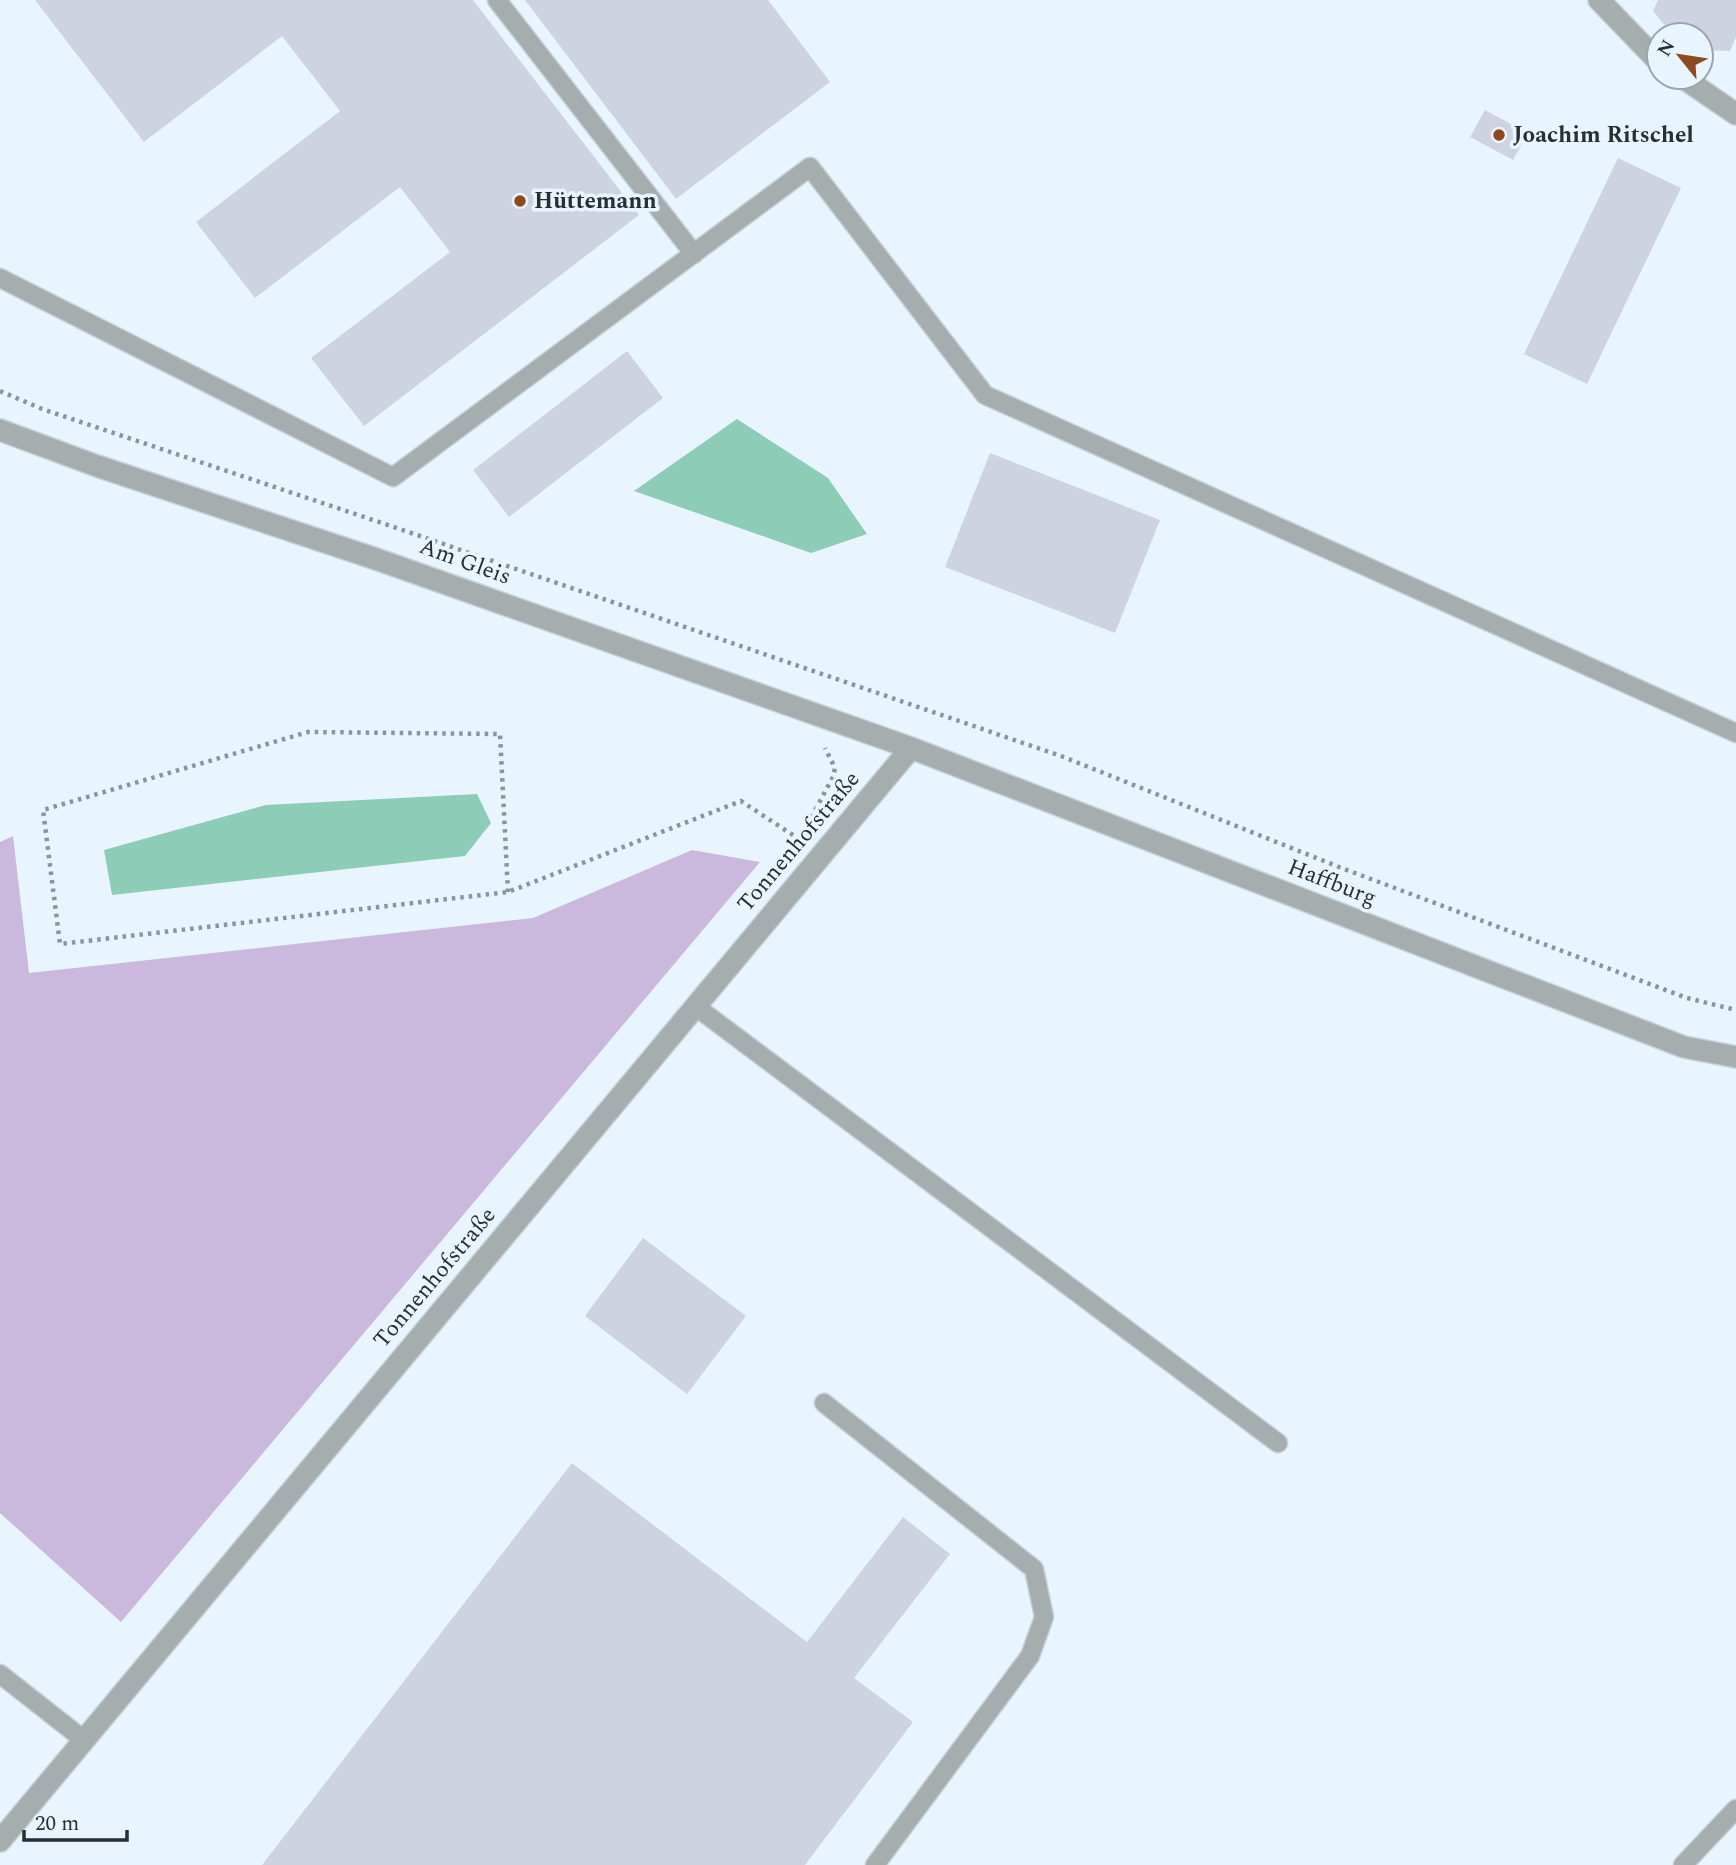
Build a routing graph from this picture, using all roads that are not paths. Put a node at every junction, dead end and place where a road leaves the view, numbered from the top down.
1 (497, 0) edge
2 (1599, 0) edge
3 (1645, 48) edge
4 (1702, 91) edge
5 (1736, 114) edge
6 (694, 254) junction
7 (0, 278) edge
8 (0, 430) edge
9 (1736, 733) edge
10 (911, 748) junction
11 (695, 1006) junction
12 (1736, 1057) edge
13 (824, 1403) dead end
14 (1278, 1443) dead end
15 (0, 1674) edge
16 (84, 1740) junction
17 (1736, 1809) edge
18 (0, 1841) edge
19 (875, 1865) edge
20 (1684, 1865) edge

1 - 6 lane
2 - 3 street
4 - 5 street
6 - 7 lane
6 - 9 lane
8 - 10 street, Am Gleis
10 - 11 street, Tonnenhofstraße
10 - 12 street, Haffburg
11 - 14 lane
11 - 16 street, Tonnenhofstraße
13 - 19 lane
15 - 16 lane
16 - 18 street, Tonnenhofstraße
17 - 20 lane

